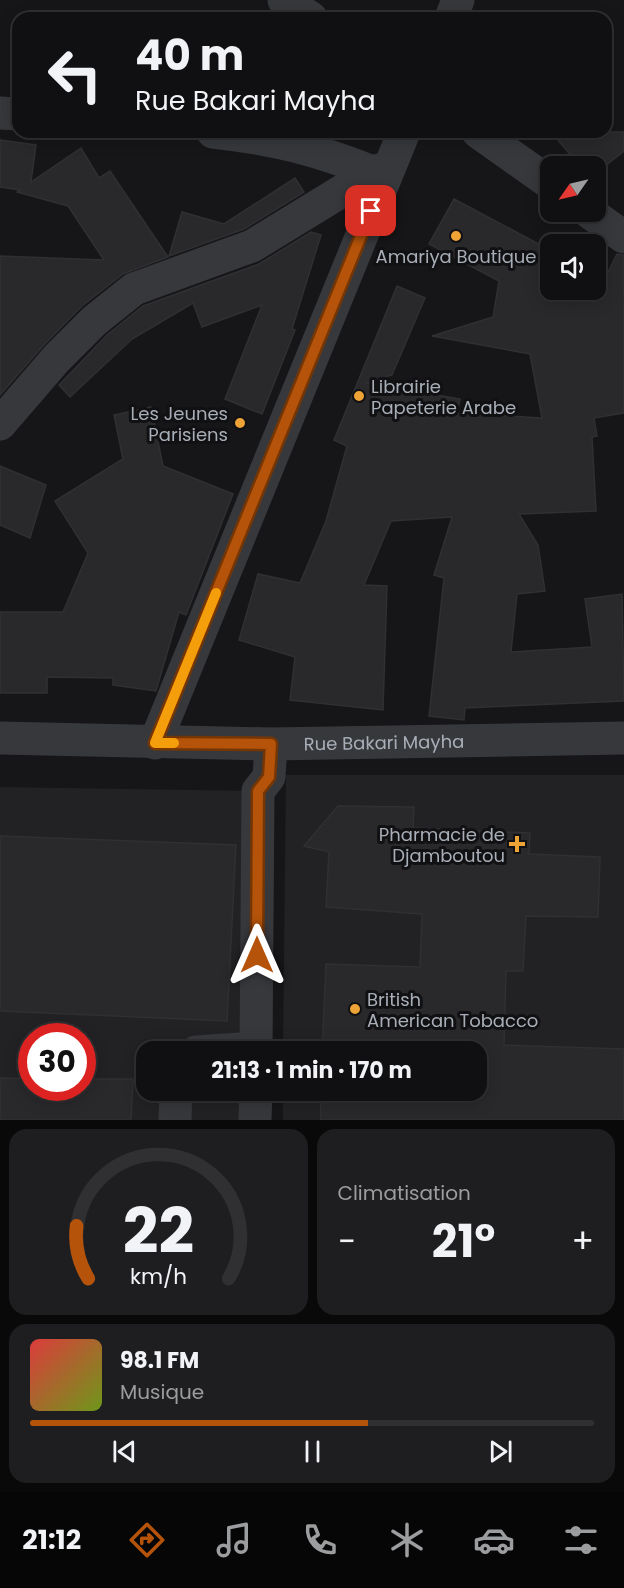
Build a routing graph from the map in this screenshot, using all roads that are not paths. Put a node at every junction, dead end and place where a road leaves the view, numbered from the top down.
1 (284, 0) edge
2 (302, 12) edge
3 (263, 138) edge
4 (400, 138) edge
5 (486, 138) edge
6 (381, 169) junction
7 (540, 176) edge
8 (603, 222) edge
9 (624, 237) edge
10 (0, 424) edge
11 (0, 738) edge
12 (624, 738) edge
13 (155, 743) junction
14 (271, 744) junction
15 (256, 1041) edge
16 (176, 1101) edge
17 (256, 1101) edge
18 (175, 1120) edge
19 (255, 1120) edge

1 - 2 street
3 - 6 street
4 - 6 street
5 - 7 street
6 - 10 street
6 - 13 street
8 - 9 street
11 - 13 street, Rue Bakari Mayha
12 - 14 street, Rue Bakari Mayha
13 - 14 street, Rue Bakari Mayha
14 - 15 street
16 - 18 street
17 - 19 street

